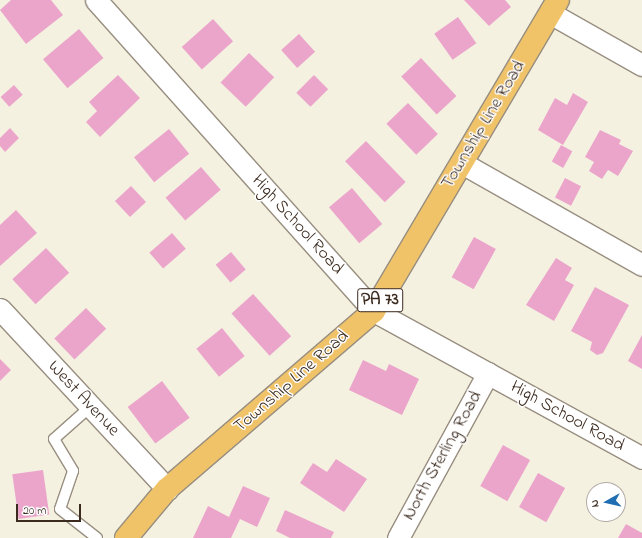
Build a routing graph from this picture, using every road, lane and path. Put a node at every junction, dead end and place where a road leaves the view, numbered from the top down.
1 (101, 2) edge
2 (554, 6) edge
3 (642, 65) edge
4 (462, 163) junction
5 (642, 265) edge
6 (0, 308) edge
7 (374, 311) junction
8 (488, 373) junction
9 (90, 407) junction
10 (642, 458) edge
11 (166, 489) junction
12 (98, 538) edge
13 (126, 538) edge
14 (398, 538) edge

1 - 7 street, High School Road
2 - 3 street
2 - 4 main road, Township Line Road / PA 73
4 - 5 street
4 - 7 main road, Township Line Road / PA 73
6 - 9 street, West Avenue
7 - 8 street, High School Road
7 - 11 main road, Township Line Road / PA 73
8 - 10 street, High School Road
8 - 14 street, North Sterling Road
9 - 11 street, West Avenue
9 - 12 lane
11 - 13 main road, Township Line Road / PA 73

